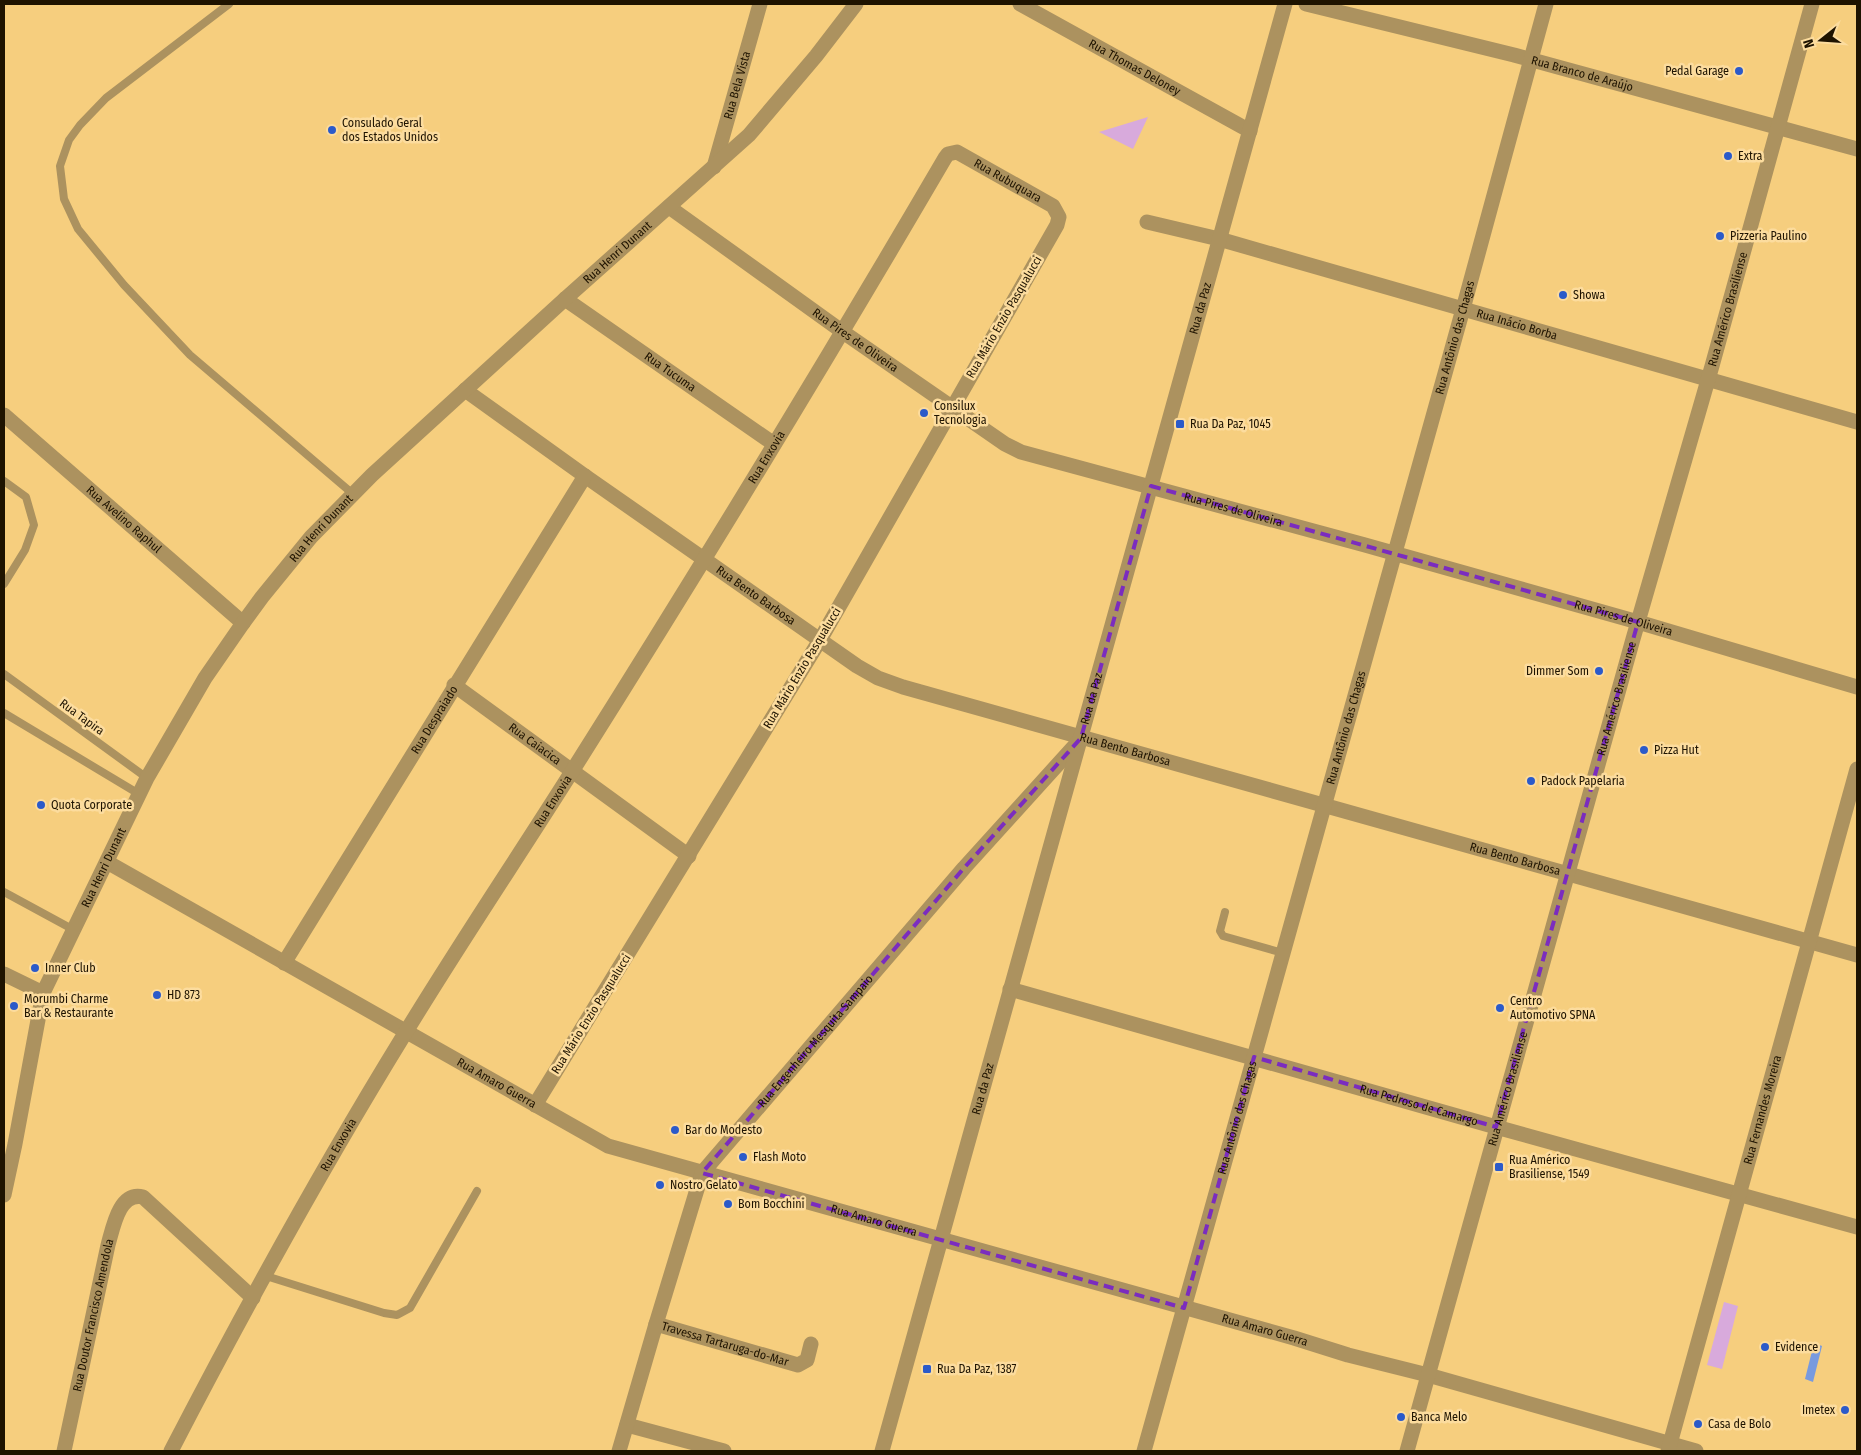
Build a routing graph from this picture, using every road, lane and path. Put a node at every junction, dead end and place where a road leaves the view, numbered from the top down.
1 (229, 4) edge
2 (760, 4) edge
3 (856, 4) edge
4 (1020, 4) edge
5 (1285, 4) edge
6 (1306, 4) edge
7 (1546, 4) edge
8 (1812, 4) edge
9 (1531, 60) junction
10 (1778, 126) junction
11 (1250, 131) junction
12 (1857, 149) edge
13 (945, 158) joint
14 (714, 166) junction
15 (669, 207) junction
16 (1147, 222) dead end
17 (1057, 224) joint
18 (1219, 239) junction
19 (565, 299) junction
20 (1463, 309) junction
21 (843, 332) junction
22 (1708, 380) junction
23 (465, 390) junction
24 (951, 408) junction
25 (4, 415) edge
26 (1857, 422) edge
27 (774, 444) junction
28 (585, 476) junction
29 (4, 481) edge
30 (1151, 486) junction
31 (353, 494) junction
32 (1394, 553) junction
33 (703, 558) junction
34 (4, 584) edge
35 (1638, 622) junction
36 (243, 623) junction
37 (820, 640) junction
38 (4, 674) edge
39 (454, 685) junction
40 (1857, 687) edge
41 (4, 713) edge
42 (1081, 738) junction
43 (1857, 769) edge
44 (572, 772) junction
45 (147, 778) junction
46 (139, 794) junction
47 (1324, 805) junction
48 (689, 856) junction
49 (106, 862) junction
50 (1568, 873) junction
51 (4, 892) edge
52 (1225, 912) dead end
53 (74, 930) junction
54 (1809, 942) junction
55 (1283, 952) junction
56 (1857, 955) edge
57 (284, 963) junction
58 (4, 974) edge
59 (1010, 989) junction
60 (43, 994) junction
61 (406, 1031) junction
62 (1254, 1057) junction
63 (535, 1105) junction
64 (1496, 1127) junction
65 (702, 1173) junction
66 (476, 1191) dead end
67 (4, 1195) edge
68 (1739, 1195) junction
69 (1857, 1227) edge
70 (941, 1239) junction
71 (266, 1276) junction
72 (253, 1298) junction
73 (1184, 1308) junction
74 (656, 1324) junction
75 (811, 1344) dead end
76 (1428, 1375) junction
77 (626, 1425) junction
78 (1669, 1447) edge
79 (64, 1451) edge
80 (171, 1451) edge
81 (619, 1451) edge
82 (724, 1451) edge
83 (882, 1451) edge
84 (1144, 1451) edge
85 (1406, 1451) edge
86 (1696, 1451) edge

1 - 31 lane
2 - 14 street, Rua Bela Vista
3 - 14 street, Rua Henri Dunant
4 - 11 street, Rua Thomas Deloney
5 - 11 street, Rua da Paz
6 - 9 street, Rua Branco de Araújo
7 - 9 street, Rua Antônio das Chagas
8 - 10 street, Rua Américo Brasiliense
9 - 10 street, Rua Branco de Araújo
9 - 20 street, Rua Antônio das Chagas
10 - 12 street, Rua Branco de Araújo
10 - 22 street, Rua Américo Brasiliense
11 - 18 street, Rua da Paz
13 - 17 street, Rua Rubuquara
13 - 21 street, Rua Enxovia
14 - 15 street, Rua Henri Dunant
15 - 19 street, Rua Henri Dunant
15 - 21 street, Rua Pires de Oliveira
16 - 18 street, Rua Inácio Borba
17 - 24 street, Rua Mário Enzio Pasqualucci
18 - 20 street, Rua Inácio Borba
18 - 30 street, Rua da Paz
19 - 23 street, Rua Henri Dunant
19 - 27 street, Rua Tucuma
20 - 22 street, Rua Inácio Borba
20 - 32 street, Rua Antônio das Chagas
21 - 24 street, Rua Pires de Oliveira
21 - 27 street, Rua Enxovia
22 - 26 street, Rua Inácio Borba
22 - 35 street, Rua Américo Brasiliense
23 - 28 street, Rua Bento Barbosa
23 - 31 street, Rua Henri Dunant
24 - 30 street, Rua Pires de Oliveira
24 - 37 street, Rua Mário Enzio Pasqualucci
25 - 36 street, Rua Avelino Raphul
27 - 33 street, Rua Enxovia
28 - 33 street, Rua Bento Barbosa
28 - 39 street, Rua Despraiado
29 - 34 lane
30 - 32 street, Rua Pires de Oliveira
30 - 42 street, Rua da Paz
31 - 36 street, Rua Henri Dunant
32 - 35 street, Rua Pires de Oliveira
32 - 47 street, Rua Antônio das Chagas
33 - 37 street, Rua Bento Barbosa
33 - 44 street, Rua Enxovia
35 - 40 street, Rua Pires de Oliveira
35 - 50 street, Rua Américo Brasiliense
36 - 45 street, Rua Henri Dunant
37 - 42 street, Rua Bento Barbosa
37 - 48 street, Rua Mário Enzio Pasqualucci
38 - 45 lane, Rua Tapira
39 - 44 street, Rua Caiacica
39 - 57 street, Rua Despraiado
41 - 46 lane
42 - 47 street, Rua Bento Barbosa
42 - 59 street, Rua da Paz
42 - 65 street, Rua Engenheiro Mesquita Sampaio
43 - 54 street, Rua Fernandes Moreira
44 - 48 street, Rua Caiacica
44 - 61 street, Rua Enxovia
45 - 46 street, Rua Henri Dunant
46 - 49 street, Rua Henri Dunant
47 - 50 street, Rua Bento Barbosa
47 - 55 street, Rua Antônio das Chagas
48 - 63 street, Rua Mário Enzio Pasqualucci
49 - 53 street, Rua Henri Dunant
49 - 57 street, Rua Amaro Guerra
50 - 54 street, Rua Bento Barbosa
50 - 64 street, Rua Américo Brasiliense
51 - 53 lane
52 - 55 lane
53 - 60 street, Rua Henri Dunant
54 - 56 street, Rua Bento Barbosa
54 - 68 street, Rua Fernandes Moreira
55 - 62 street, Rua Antônio das Chagas
57 - 61 street, Rua Amaro Guerra
58 - 60 street
59 - 62 street, Rua Pedroso de Camargo
59 - 70 street, Rua da Paz
60 - 67 street, Rua Henri Dunant
61 - 63 street, Rua Amaro Guerra
61 - 71 street, Rua Enxovia
62 - 64 street, Rua Pedroso de Camargo
62 - 73 street, Rua Antônio das Chagas
63 - 65 street, Rua Amaro Guerra
64 - 68 street, Rua Pedroso de Camargo
64 - 76 street, Rua Américo Brasiliense
65 - 70 street, Rua Amaro Guerra
65 - 74 street, Rua Engenheiro Mesquita Sampaio
66 - 71 lane
68 - 69 street, Rua Pedroso de Camargo
68 - 78 street, Rua Fernandes Moreira
70 - 73 street, Rua Amaro Guerra
70 - 83 street, Rua da Paz
71 - 72 street, Rua Enxovia
72 - 79 street, Rua Doutor Francisco Amendola
72 - 80 street, Rua Enxovia
73 - 76 street, Rua Amaro Guerra
73 - 84 street, Rua Antônio das Chagas
74 - 75 street, Travessa Tartaruga-do-Mar
74 - 77 street, Rua Engenheiro Mesquita Sampaio
76 - 78 street, Rua Amaro Guerra
76 - 85 street, Rua Américo Brasiliense
77 - 81 street, Rua Engenheiro Mesquita Sampaio
77 - 82 street
78 - 86 street, Rua Amaro Guerra

